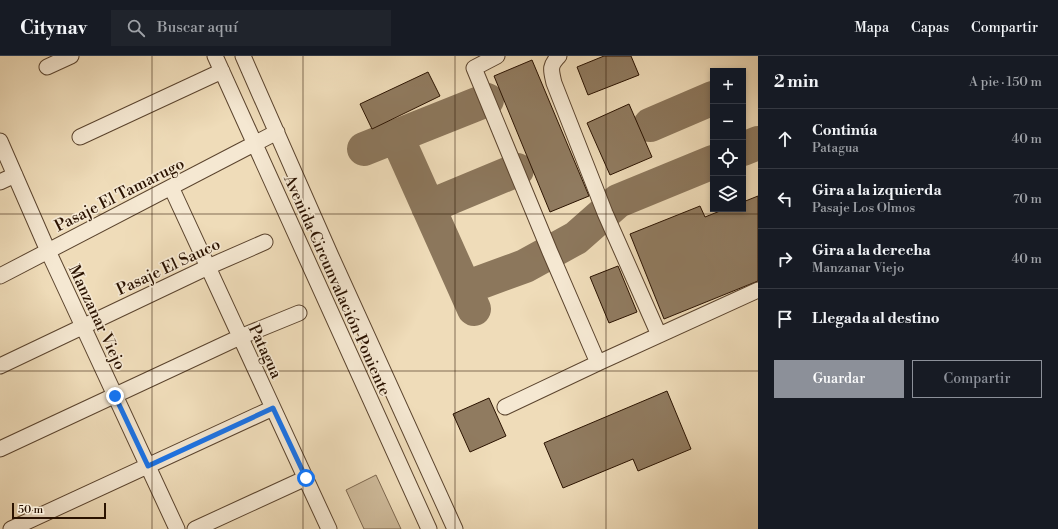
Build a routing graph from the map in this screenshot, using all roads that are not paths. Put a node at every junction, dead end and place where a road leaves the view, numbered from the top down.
1 (71, 56) edge
2 (215, 56) edge
3 (243, 56) edge
4 (497, 56) edge
5 (552, 58) edge
6 (47, 67) dead end
7 (222, 71) junction
8 (277, 132) junction
9 (80, 137) dead end
10 (0, 141) edge
11 (255, 144) junction
12 (15, 175) junction
13 (0, 182) edge
14 (171, 187) junction
15 (264, 242) dead end
16 (48, 251) junction
17 (208, 267) junction
18 (0, 276) edge
19 (758, 290) edge
20 (299, 314) dead end
21 (83, 326) junction
22 (660, 335) junction
23 (240, 337) junction
24 (598, 363) junction
25 (0, 366) edge
26 (115, 396) junction
27 (504, 407) dead end
28 (273, 408) junction
29 (0, 449) edge
30 (148, 466) junction
31 (306, 478) junction
32 (11, 529) edge
33 (177, 529) edge
34 (195, 529) edge
35 (329, 529) edge
36 (428, 529) edge
37 (455, 529) edge

1 - 6 street
2 - 7 street, Avenida Circunvalación Poniente
3 - 8 street
4 - 24 street
5 - 22 street
7 - 9 street
7 - 11 street, Avenida Circunvalación Poniente
8 - 11 street, Pasaje El Tamarugo
8 - 37 street
10 - 12 street, Manzanar Viejo
11 - 14 street, Pasaje El Tamarugo
11 - 36 street, Avenida Circunvalación Poniente
12 - 13 street
12 - 16 street, Manzanar Viejo
14 - 16 street, Pasaje El Tamarugo
14 - 17 street, Patagua
15 - 17 street, Pasaje El Sauco
16 - 18 street, Pasaje El Tamarugo
16 - 21 street, Manzanar Viejo
17 - 21 street, Pasaje El Sauco
17 - 23 street, Patagua
19 - 22 street
20 - 23 street
21 - 25 street, Pasaje El Sauco
21 - 26 street, Manzanar Viejo
22 - 24 street
23 - 26 street
23 - 28 street, Patagua
24 - 27 street
26 - 29 street
26 - 30 street, Manzanar Viejo
28 - 30 street
28 - 31 street, Patagua
30 - 32 street
30 - 33 street, Manzanar Viejo
31 - 34 street
31 - 35 street, Patagua

